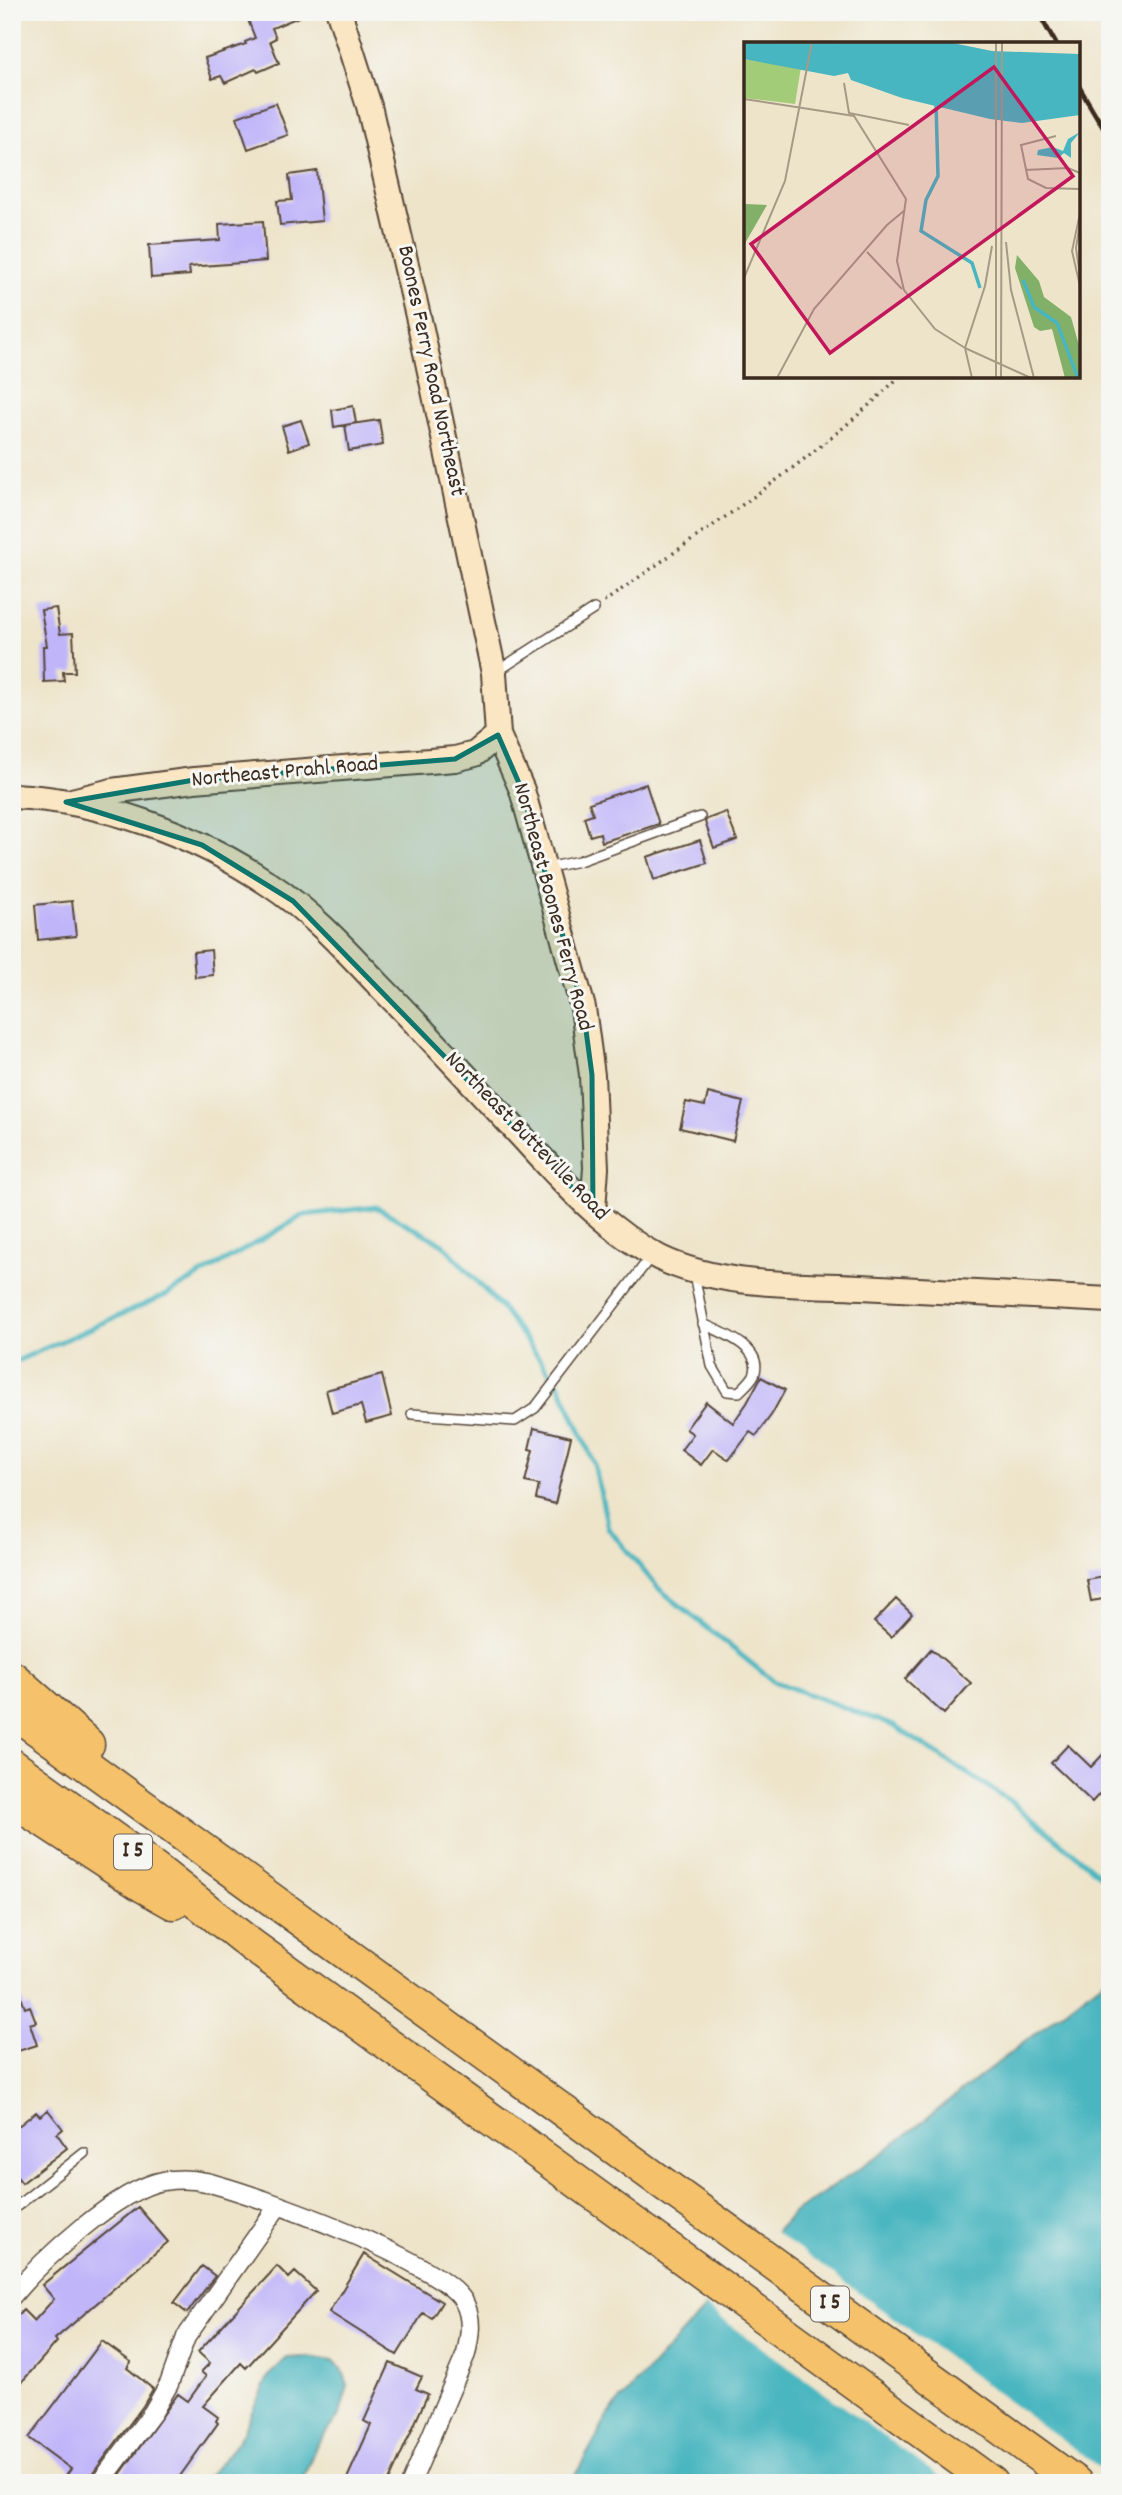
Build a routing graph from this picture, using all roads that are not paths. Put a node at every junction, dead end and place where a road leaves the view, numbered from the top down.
1 (339, 12) edge
2 (594, 609) road end
3 (494, 673) junction
4 (498, 735) junction
5 (12, 796) edge
6 (66, 802) junction
7 (699, 817) dead end
8 (544, 868) junction
9 (593, 1209) junction
10 (653, 1253) junction
11 (693, 1269) junction
12 (1110, 1300) edge
13 (703, 1324) junction
14 (412, 1414) dead end
15 (12, 1677) edge
16 (12, 1711) edge
17 (12, 1765) edge
18 (12, 1800) edge
19 (218, 1859) junction
20 (250, 1944) junction
21 (84, 2153) dead end
22 (278, 2206) junction
23 (12, 2210) edge
24 (12, 2295) edge
25 (100, 2483) edge
26 (411, 2483) edge
27 (992, 2483) edge
28 (1076, 2483) edge

1 - 3 street, Boones Ferry Road Northeast
2 - 3 lane
3 - 4 street, Boones Ferry Road Northeast
4 - 6 street, Northeast Prahl Road
4 - 8 street, Northeast Boones Ferry Road
5 - 6 street, Northeast Butteville Road
6 - 9 street, Northeast Butteville Road
7 - 8 lane
8 - 9 street, Northeast Boones Ferry Road
9 - 10 street, Northeast Butteville Road
10 - 11 street, Northeast Butteville Road
10 - 14 lane
11 - 12 street, Northeast Butteville Road
11 - 13 lane
13 - 13 lane
15 - 19 highway, I 5
16 - 19 highway, I 5
17 - 20 highway, I 5
18 - 20 highway, I 5
19 - 28 highway, I 5
20 - 27 highway, I 5
21 - 23 lane
22 - 24 street
22 - 25 street
22 - 26 street

